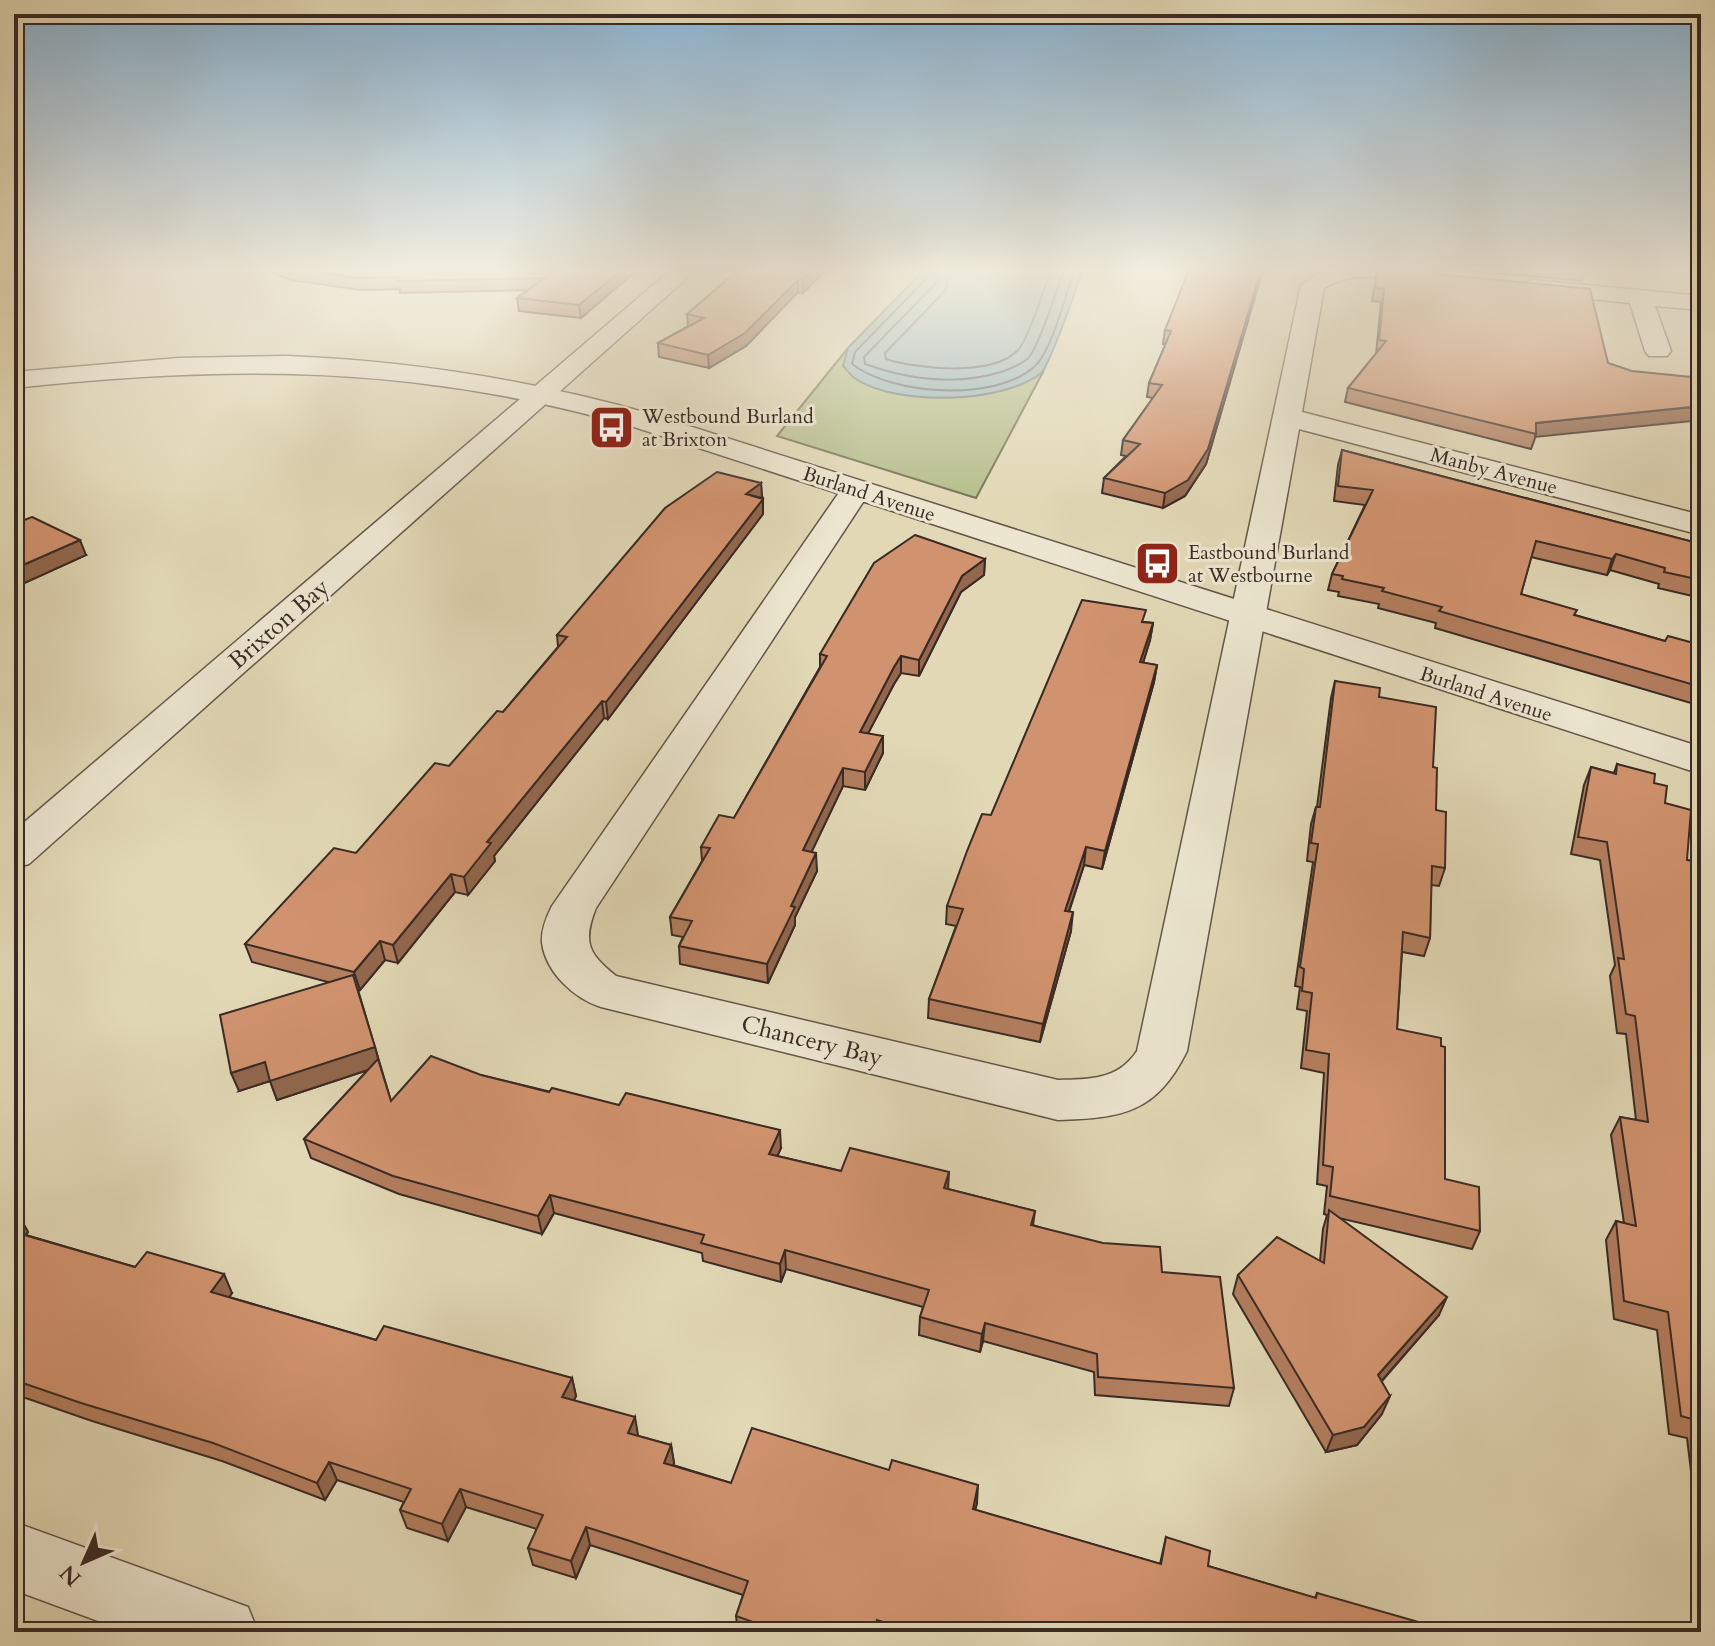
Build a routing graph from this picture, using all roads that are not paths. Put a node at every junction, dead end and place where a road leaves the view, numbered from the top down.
1 (597, 347) edge
2 (1301, 347) edge
3 (1657, 347) edge
4 (1658, 351) dead end
5 (14, 380) edge
6 (543, 394) junction
7 (1287, 417) junction
8 (856, 490) junction
9 (1701, 525) edge
10 (1248, 616) junction
11 (1701, 761) edge
12 (14, 854) edge
13 (14, 1556) edge
14 (223, 1632) edge

1 - 6 street, Brixton Bay
2 - 7 street, Chancery Bay
3 - 4 street
5 - 6 street, Burland Avenue
6 - 8 street, Burland Avenue
6 - 12 street, Brixton Bay
7 - 9 street, Manby Avenue
7 - 10 street, Chancery Bay
8 - 10 street, Burland Avenue
8 - 10 street, Chancery Bay
10 - 11 street, Burland Avenue
13 - 14 street

